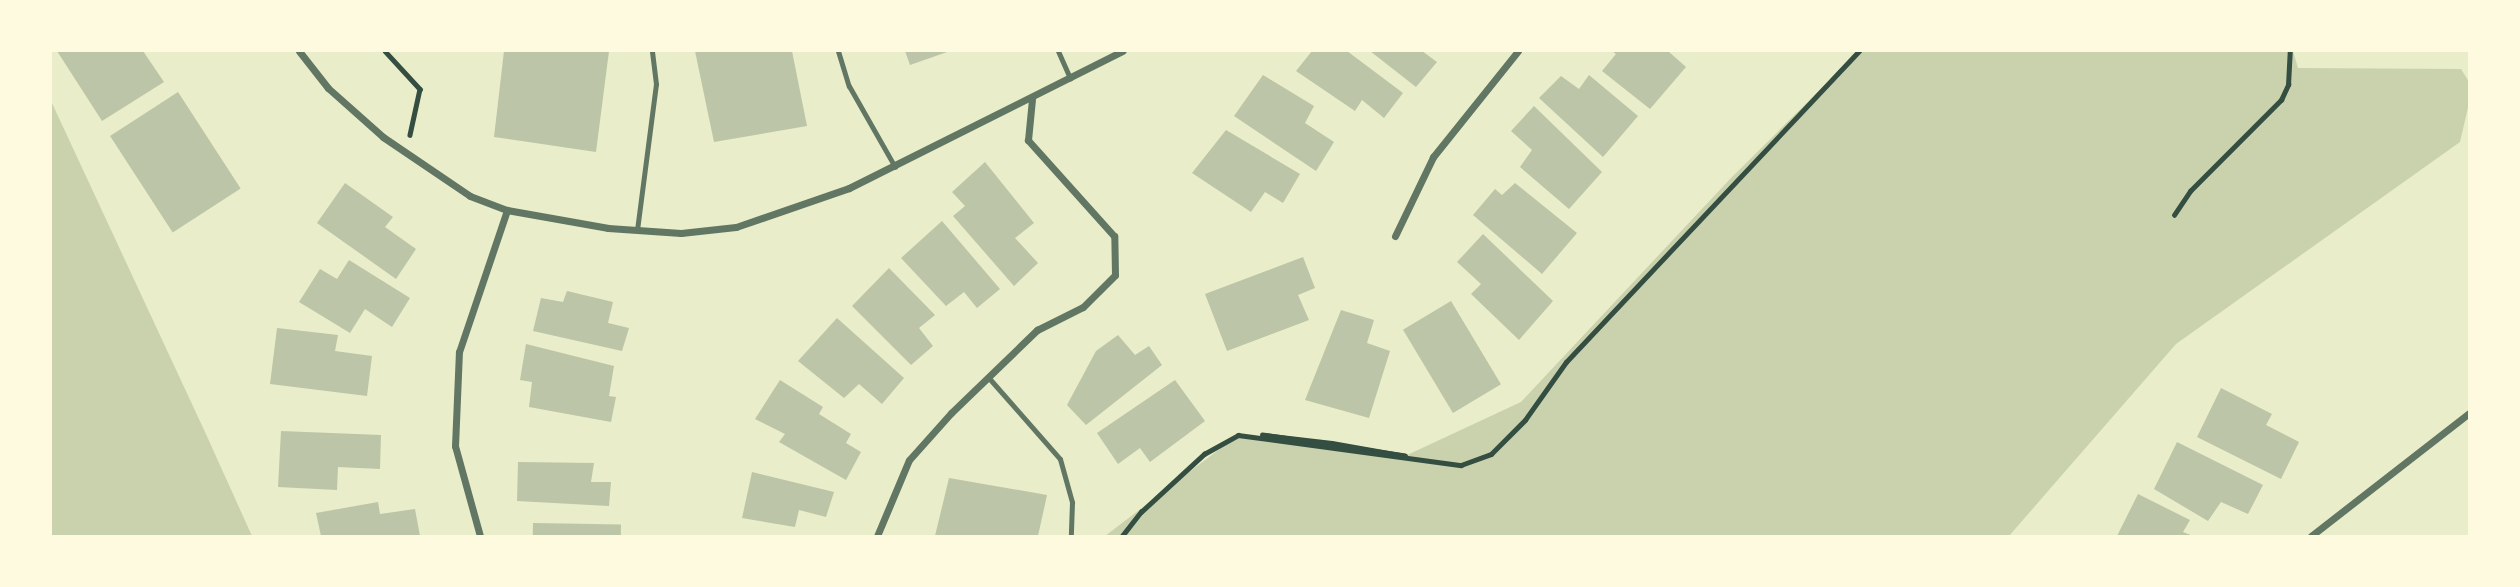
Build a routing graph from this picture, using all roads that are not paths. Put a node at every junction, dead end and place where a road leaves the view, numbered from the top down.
1 (299, 51) edge
2 (652, 51) edge
3 (838, 51) edge
4 (1058, 51) edge
5 (1123, 51) edge
6 (1518, 51) edge
7 (1070, 78) junction
8 (1032, 99) junction
9 (895, 167) junction
10 (507, 210) junction
11 (637, 230) junction
12 (1395, 236) dead end
13 (988, 377) junction
14 (2469, 413) edge
15 (480, 536) edge
16 (877, 536) edge
17 (1071, 536) edge
18 (2311, 536) edge

1 - 10 street
2 - 11 lane
3 - 9 lane
4 - 7 lane
5 - 7 street
6 - 12 street
7 - 8 street
8 - 9 street
8 - 13 street
9 - 11 street
10 - 11 street
10 - 15 street
13 - 16 street
13 - 17 lane
14 - 18 street

